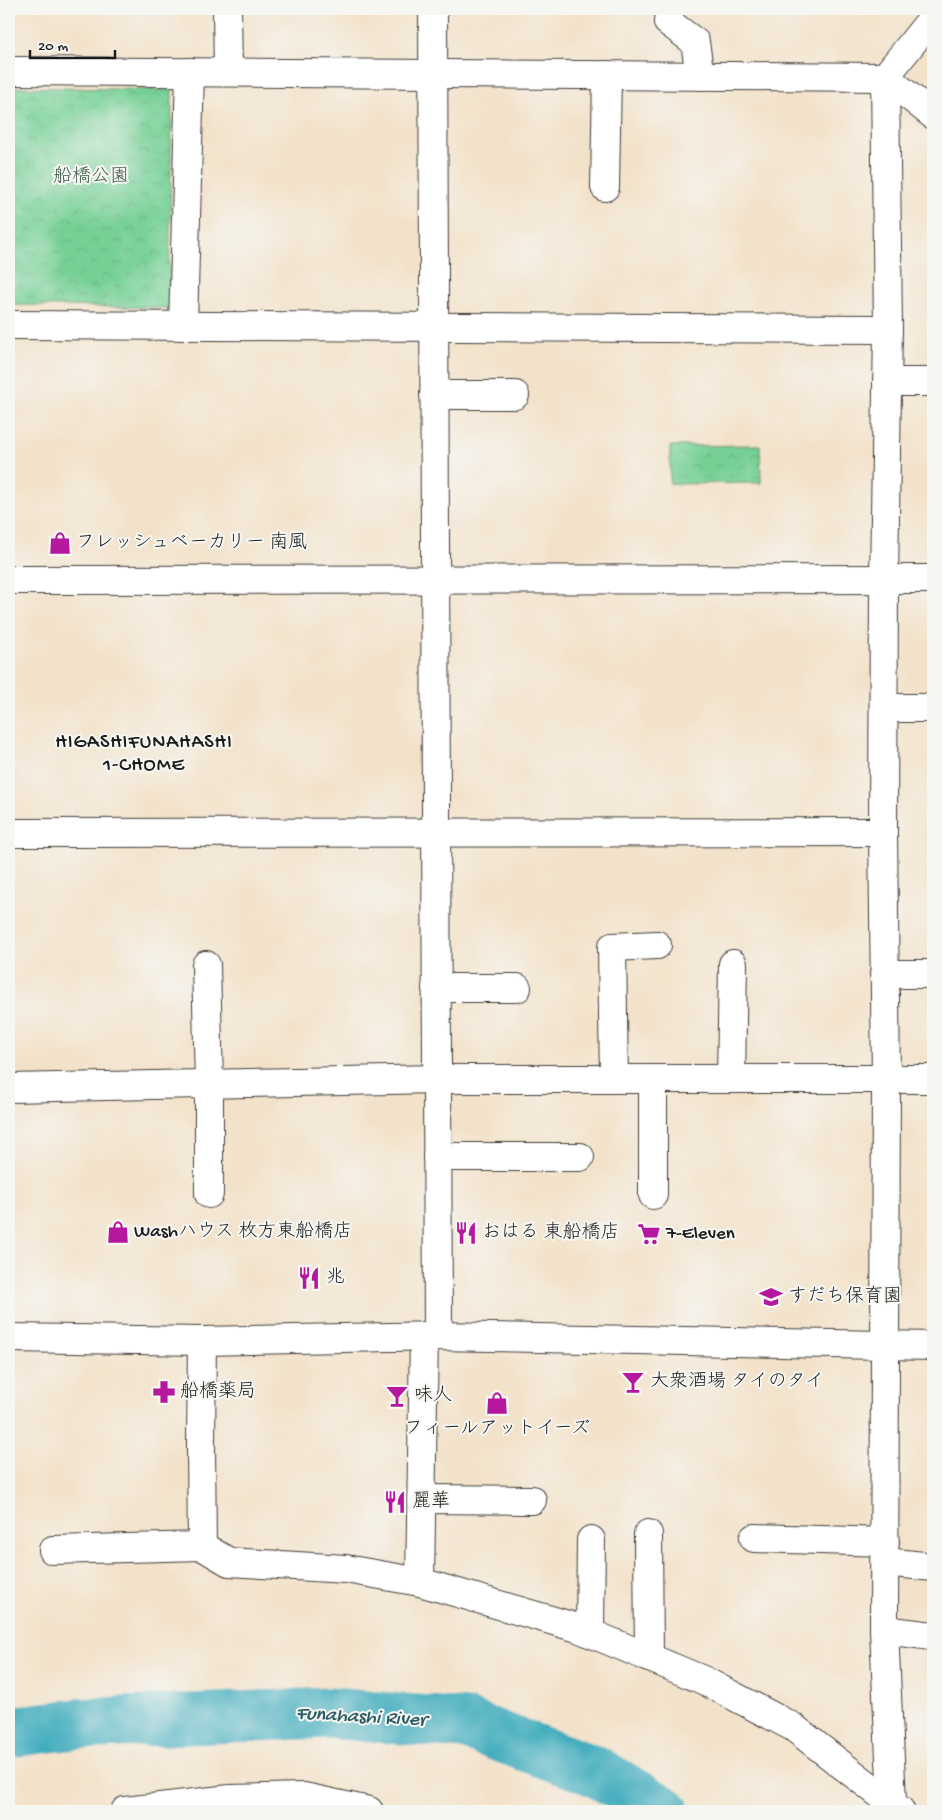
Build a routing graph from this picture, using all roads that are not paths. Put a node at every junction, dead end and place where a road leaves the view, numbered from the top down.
1 (227, 9) edge
2 (433, 9) edge
3 (670, 9) edge
4 (927, 18) edge
5 (9, 70) edge
6 (190, 72) junction
7 (228, 72) junction
8 (434, 74) junction
9 (607, 75) junction
10 (700, 76) junction
11 (885, 77) junction
12 (933, 115) edge
13 (605, 187) dead end
14 (9, 325) edge
15 (183, 326) junction
16 (434, 327) junction
17 (888, 329) junction
18 (888, 382) junction
19 (933, 382) edge
20 (515, 395) dead end
21 (434, 396) junction
22 (884, 579) junction
23 (933, 579) edge
24 (9, 580) edge
25 (435, 580) junction
26 (884, 708) junction
27 (933, 708) edge
28 (436, 832) junction
29 (883, 832) junction
30 (9, 833) edge
31 (658, 945) dead end
32 (733, 964) dead end
33 (206, 965) dead end
34 (884, 974) junction
35 (933, 974) edge
36 (436, 988) junction
37 (517, 988) dead end
38 (437, 1079) junction
39 (614, 1079) junction
40 (653, 1079) junction
41 (731, 1079) junction
42 (886, 1079) junction
43 (933, 1079) edge
44 (209, 1083) junction
45 (9, 1088) edge
46 (437, 1157) junction
47 (580, 1157) dead end
48 (209, 1194) dead end
49 (653, 1195) dead end
50 (431, 1336) junction
51 (9, 1338) edge
52 (202, 1340) junction
53 (884, 1345) junction
54 (933, 1346) edge
55 (421, 1499) junction
56 (532, 1500) dead end
57 (648, 1534) dead end
58 (754, 1538) dead end
59 (591, 1540) dead end
60 (202, 1546) junction
61 (53, 1550) dead end
62 (885, 1552) junction
63 (933, 1567) edge
64 (420, 1582) junction
65 (884, 1630) junction
66 (590, 1633) junction
67 (933, 1636) edge
68 (649, 1658) junction
69 (304, 1804) edge
70 (896, 1807) edge
71 (125, 1811) edge
72 (369, 1811) edge

1 - 7 street
2 - 8 street
3 - 10 street
4 - 11 street
5 - 6 street
6 - 7 street
6 - 15 street
7 - 8 street
8 - 9 street
8 - 16 street
9 - 10 street
9 - 13 street
10 - 11 street
11 - 12 street
11 - 17 street
14 - 15 street
15 - 16 street
16 - 17 street
16 - 21 street
17 - 18 street
18 - 19 street
18 - 22 street
20 - 21 street
21 - 25 street
22 - 23 street
22 - 25 street
22 - 26 street
24 - 25 street
25 - 28 street
26 - 27 street
26 - 29 street
28 - 29 street
28 - 30 street
28 - 36 street
29 - 34 street
31 - 39 street
32 - 41 street
33 - 44 street
34 - 35 street
34 - 42 street
36 - 37 street
36 - 38 street
38 - 39 street
38 - 44 street
38 - 46 street
39 - 40 street
40 - 41 street
40 - 49 street
41 - 42 street
42 - 43 street
42 - 53 street
44 - 45 street
44 - 48 street
46 - 47 street
46 - 50 street
50 - 52 street
50 - 53 street
50 - 55 street
51 - 52 street
52 - 60 street
53 - 54 street
53 - 62 street
55 - 56 street
55 - 64 street
57 - 68 street
58 - 62 street
59 - 66 street
60 - 61 street
60 - 64 street
62 - 63 street
62 - 65 street
64 - 66 street
65 - 67 street
65 - 70 street
66 - 68 street
68 - 70 street
69 - 71 street
69 - 72 street

